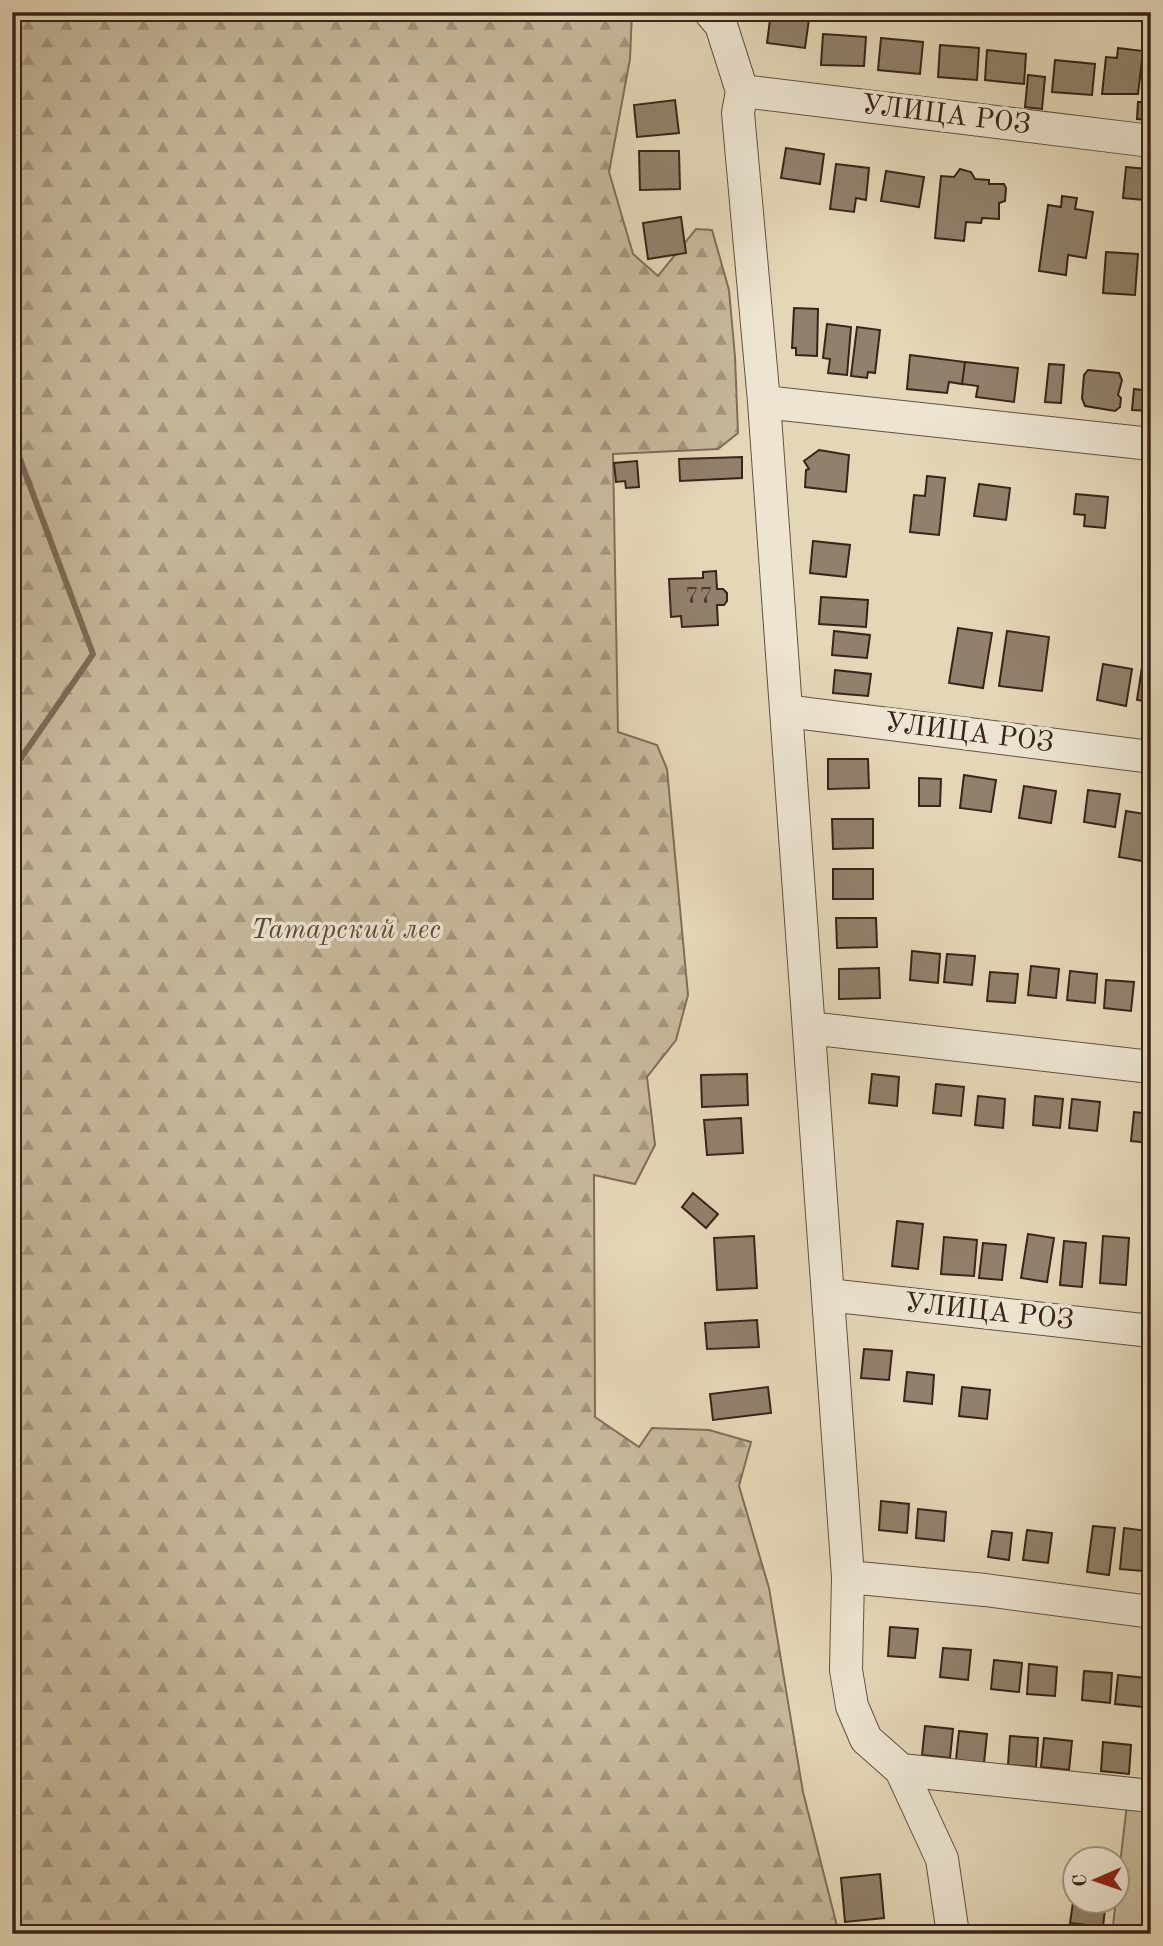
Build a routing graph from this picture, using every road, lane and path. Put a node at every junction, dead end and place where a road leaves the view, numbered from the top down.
1 (710, 12) edge
2 (742, 91) junction
3 (1151, 141) edge
4 (764, 402) junction
5 (1151, 444) edge
6 (786, 711) junction
7 (1151, 757) edge
8 (809, 1028) junction
9 (1151, 1067) edge
10 (828, 1296) junction
11 (1151, 1331) edge
12 (848, 1577) junction
13 (1151, 1612) edge
14 (901, 1770) junction
15 (1151, 1796) edge
16 (953, 1934) edge

1 - 2 street
2 - 3 street, УЛИЦА РОЗ
2 - 4 street
4 - 5 street
4 - 6 street
6 - 7 street, УЛИЦА РОЗ
6 - 8 street
8 - 9 street
8 - 10 street
10 - 11 street, УЛИЦА РОЗ
10 - 12 street
12 - 13 street
12 - 14 street
14 - 15 street
14 - 16 street

